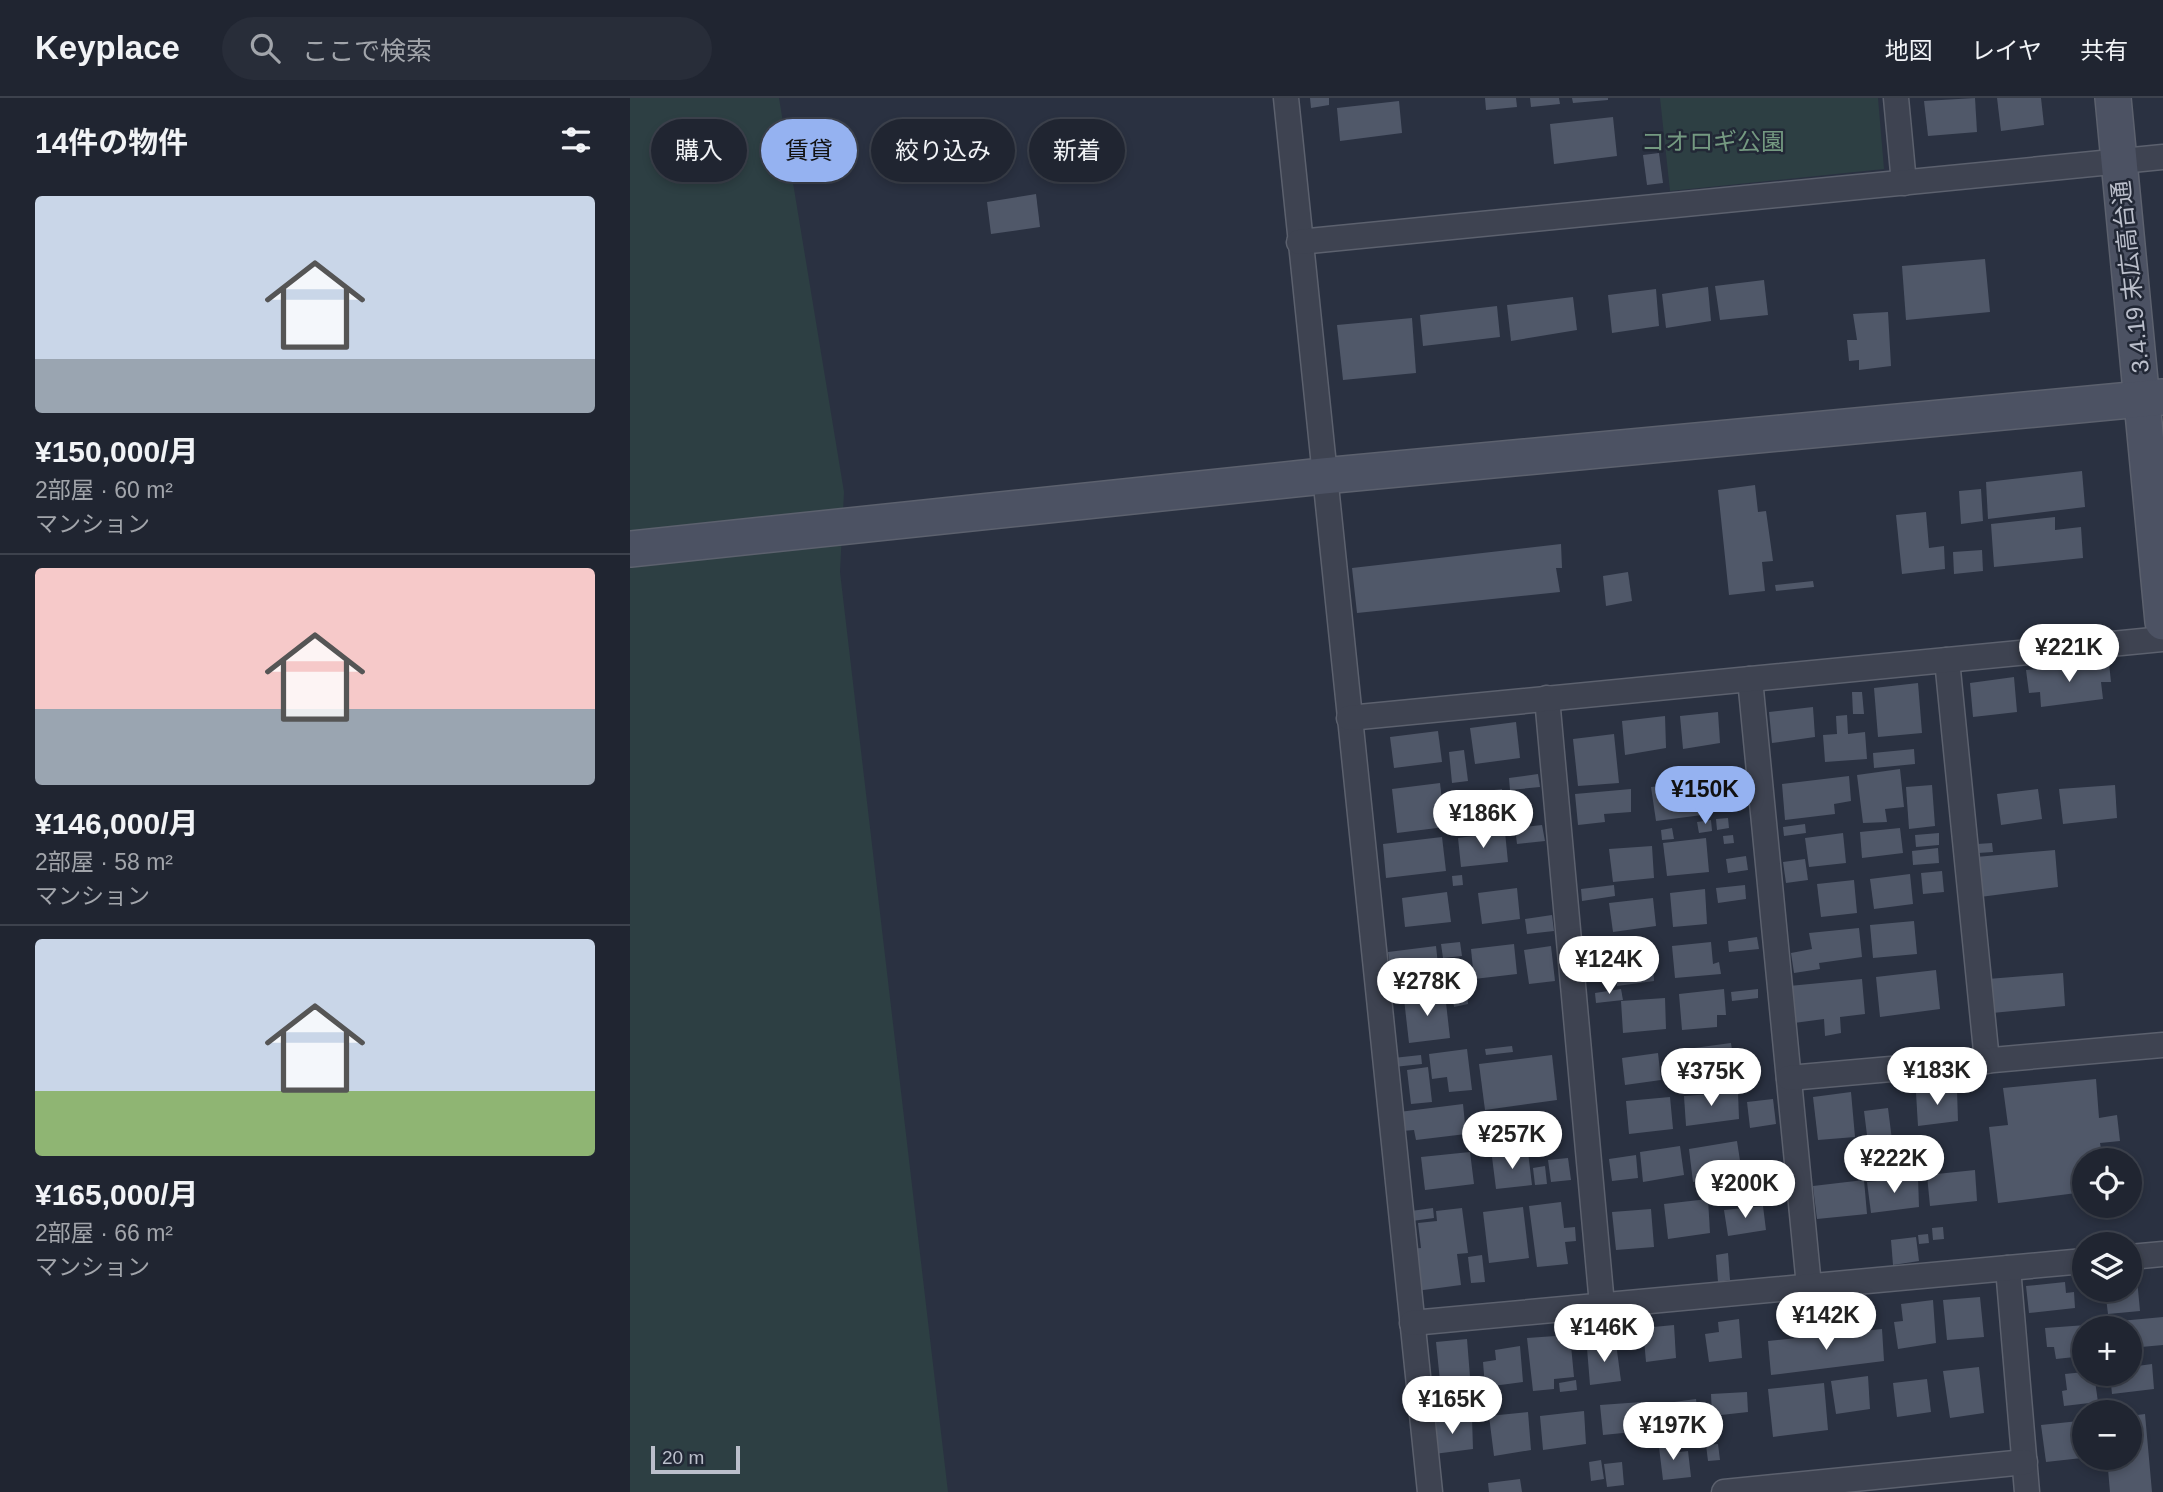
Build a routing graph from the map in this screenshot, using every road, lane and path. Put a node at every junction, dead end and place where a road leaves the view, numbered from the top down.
1 (1286, 98) edge
2 (1896, 98) edge
3 (2113, 98) edge
4 (2163, 158) edge
5 (2119, 162) junction
6 (1904, 183) junction
7 (1300, 243) junction
8 (2154, 398) edge
9 (1324, 476) junction
10 (630, 549) edge
11 (2163, 622) edge
12 (2163, 639) edge
13 (1947, 660) junction
14 (1750, 679) junction
15 (1546, 698) junction
16 (1349, 718) junction
17 (2163, 1045) edge
18 (1987, 1061) junction
19 (1789, 1078) junction
20 (2163, 1254) edge
21 (2142, 1256) edge
22 (2072, 1262) edge
23 (2007, 1268) junction
24 (1809, 1286) junction
25 (1602, 1305) junction
26 (1412, 1323) junction
27 (2025, 1462) junction
28 (1430, 1492) edge
29 (1724, 1492) edge
30 (2027, 1492) edge

1 - 7 street
2 - 6 street
3 - 5 street, 3.4.19 末広高台通
4 - 5 street
5 - 6 street
5 - 8 street, 3.4.19 末広高台通
6 - 7 street
7 - 9 street
8 - 9 street
8 - 11 street, 3.4.19 末広高台通
9 - 10 street
9 - 16 street
12 - 13 street
13 - 14 street
13 - 18 street
14 - 15 street
14 - 19 street
15 - 16 street
15 - 25 street
16 - 26 street
17 - 18 street
18 - 19 street
19 - 24 street
20 - 21 street
22 - 23 street
23 - 24 street
23 - 27 street
24 - 25 street
25 - 26 street
26 - 28 street
27 - 29 street
27 - 30 street

